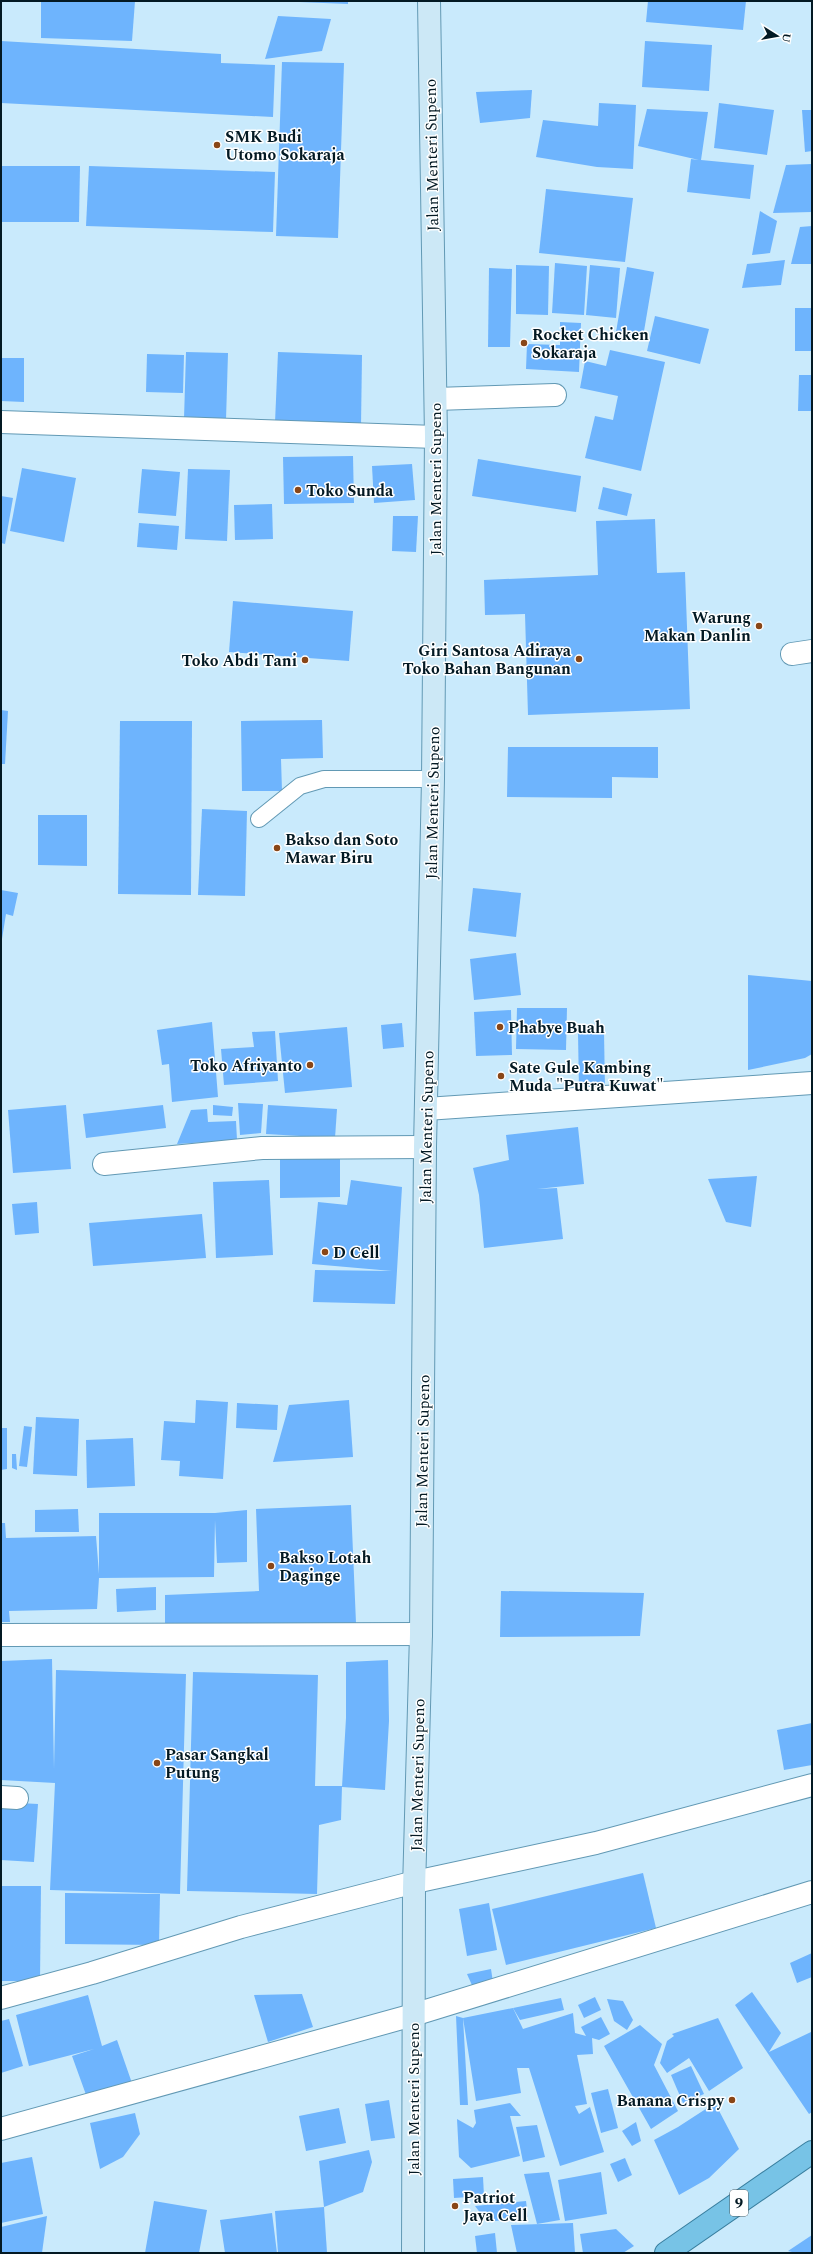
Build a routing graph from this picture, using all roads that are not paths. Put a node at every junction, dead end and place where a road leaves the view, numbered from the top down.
1 (429, 1) edge
2 (555, 395) dead end
3 (436, 399) junction
4 (1, 422) edge
5 (436, 437) junction
6 (433, 778) junction
7 (259, 819) dead end
8 (812, 1083) edge
9 (426, 1109) junction
10 (425, 1147) junction
11 (104, 1164) dead end
12 (420, 1634) junction
13 (1, 1635) edge
14 (812, 1785) edge
15 (415, 1882) junction
16 (812, 1892) edge
17 (1, 1998) edge
18 (413, 2015) junction
19 (1, 2129) edge
20 (812, 2152) edge
21 (413, 2253) edge
22 (666, 2253) edge

1 - 3 main road, Jalan Menteri Supeno
2 - 3 street
3 - 5 main road, Jalan Menteri Supeno
4 - 5 street
5 - 6 main road, Jalan Menteri Supeno
6 - 7 lane
6 - 9 main road, Jalan Menteri Supeno
8 - 9 street
9 - 10 main road, Jalan Menteri Supeno
10 - 11 street
10 - 12 main road, Jalan Menteri Supeno
12 - 13 street
12 - 15 main road, Jalan Menteri Supeno
14 - 15 street
15 - 17 street
15 - 18 main road, Jalan Menteri Supeno
16 - 18 street
18 - 19 street
18 - 21 main road, Jalan Menteri Supeno
20 - 22 highway, 9

